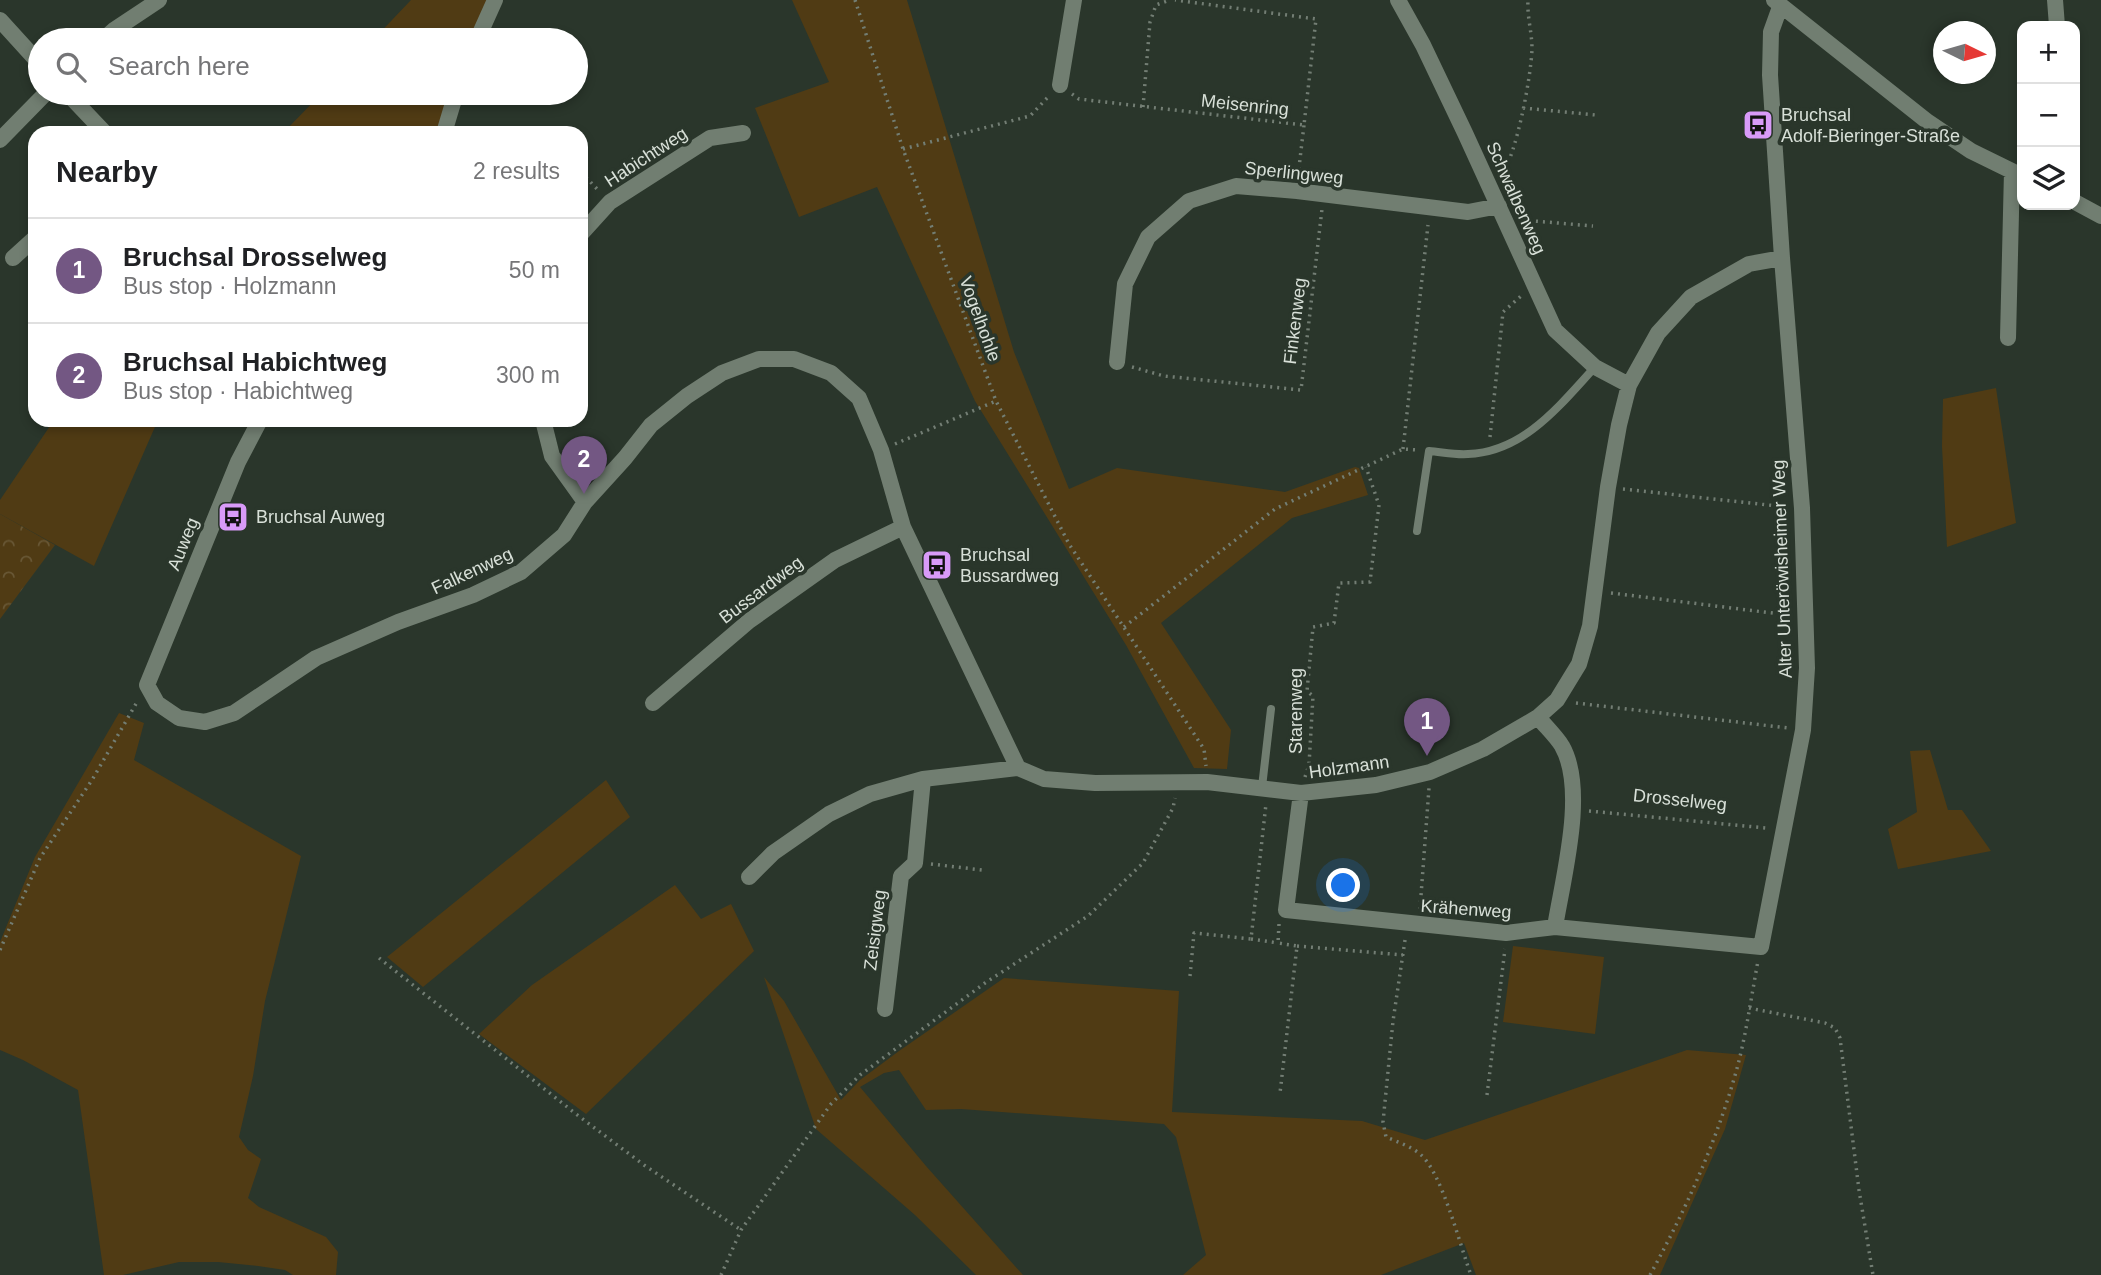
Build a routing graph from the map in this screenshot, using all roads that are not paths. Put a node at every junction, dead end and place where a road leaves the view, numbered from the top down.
1 (159, 0) edge
2 (495, 0) edge
3 (1074, 0) edge
4 (1398, 0) edge
5 (2055, 0) edge
6 (1777, 4) edge
7 (0, 20) edge
8 (2057, 21) edge
9 (117, 28) edge
10 (482, 28) edge
11 (28, 51) edge
12 (1060, 85) road end
13 (35, 105) edge
14 (78, 105) edge
15 (452, 105) edge
16 (98, 126) edge
17 (446, 126) edge
18 (743, 133) dead end
19 (0, 140) edge
20 (2017, 174) edge
21 (1495, 199) junction
22 (2080, 205) edge
23 (2101, 216) edge
24 (588, 226) edge
25 (28, 244) edge
26 (13, 258) dead end
27 (1782, 258) junction
28 (2008, 338) dead end
29 (1117, 362) road end
30 (1595, 367) junction
31 (1629, 385) junction
32 (256, 427) edge
33 (545, 427) edge
34 (585, 502) junction
35 (903, 527) junction
36 (1417, 531) dead end
37 (147, 684) joint
38 (653, 702) dead end
39 (1271, 709) dead end
40 (1538, 717) junction
41 (1018, 768) junction
42 (923, 779) junction
43 (1265, 788) junction
44 (1301, 793) junction
45 (749, 877) dead end
46 (1555, 927) junction
47 (1761, 947) joint
48 (885, 1009) dead end

1 - 9 street
2 - 10 street
3 - 12 street
4 - 21 street, Schwalbenweg
5 - 8 street
6 - 20 street
6 - 27 street, Alter Unteröwisheimer Weg
7 - 11 street
13 - 19 street
14 - 16 street
15 - 17 street
18 - 24 street, Habichtweg
20 - 28 street
21 - 29 street, Sperlingweg
21 - 30 street, Schwalbenweg
22 - 23 street
25 - 26 street
27 - 31 street, Holzmann
27 - 47 street, Alter Unteröwisheimer Weg
30 - 31 street, Schwalbenweg
30 - 36 lane
31 - 40 street, Holzmann
32 - 37 street, Auweg
33 - 34 street
34 - 35 street, Falkenweg
34 - 37 street, Falkenweg
35 - 38 street, Bussardweg
35 - 41 street, Falkenweg
39 - 43 lane
40 - 44 street, Holzmann
40 - 46 street
41 - 42 street, Holzmann
41 - 43 street, Holzmann
42 - 45 street, Holzmann
42 - 48 street, Zeisigweg
43 - 44 street, Holzmann
44 - 46 street, Krähenweg
46 - 47 street, Krähenweg

